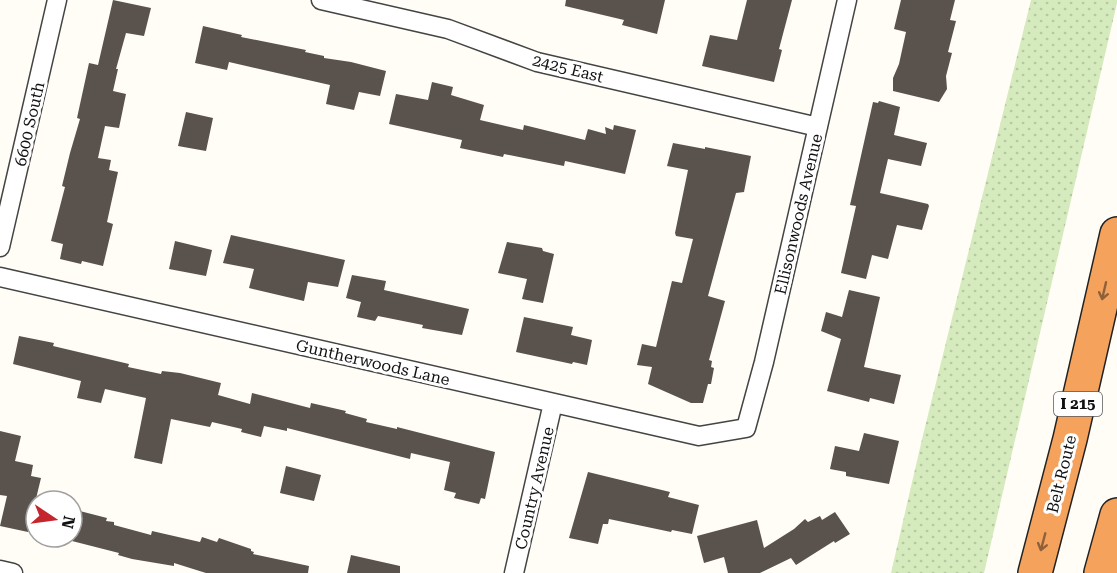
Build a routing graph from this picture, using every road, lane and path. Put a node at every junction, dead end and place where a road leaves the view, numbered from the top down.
1 (57, 0) edge
2 (321, 0) edge
3 (847, 0) edge
4 (818, 127) junction
5 (1117, 234) edge
6 (0, 247) edge
7 (0, 277) edge
8 (553, 403) junction
9 (746, 428) joint
10 (1117, 515) edge
11 (0, 570) edge
12 (13, 573) edge
13 (514, 573) edge
14 (1035, 573) edge
15 (1101, 573) edge

1 - 6 street, 6600 South
2 - 4 street, 2425 East
3 - 4 street, Ellisonwoods Avenue
4 - 9 street, Ellisonwoods Avenue
5 -> 14 highway, Belt Route / I 215
7 - 8 street, Guntherwoods Lane
8 - 9 street, Guntherwoods Lane
8 - 13 street, Country Avenue
10 - 15 highway
11 - 12 street

